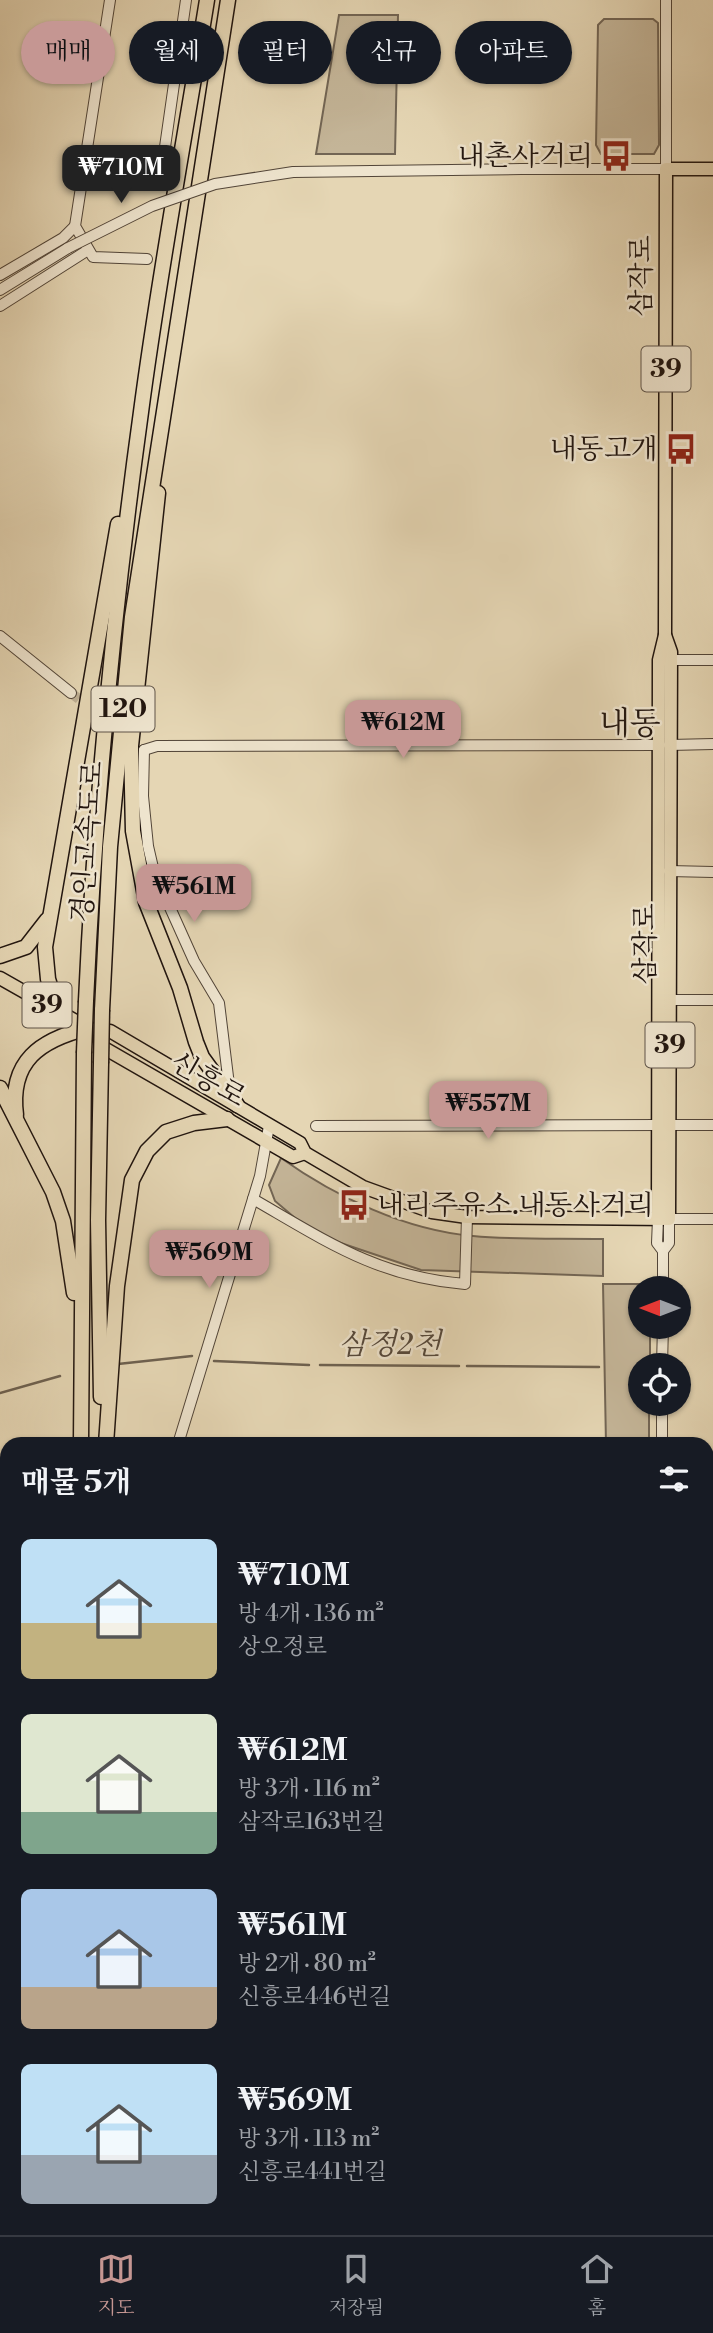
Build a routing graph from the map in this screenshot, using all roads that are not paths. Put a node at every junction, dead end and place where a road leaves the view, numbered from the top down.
1 (110, 0) edge
2 (186, 0) edge
3 (207, 0) edge
4 (228, 0) edge
5 (666, 0) edge
6 (163, 161) dead end
7 (666, 169) junction
8 (713, 169) edge
9 (75, 226) junction
10 (91, 253) junction
11 (147, 259) dead end
12 (0, 275) edge
13 (0, 290) edge
14 (0, 306) edge
15 (163, 409) junction
16 (141, 410) junction
17 (0, 636) edge
18 (665, 660) junction
19 (713, 660) edge
20 (71, 693) tunnel mouth
21 (713, 744) edge
22 (665, 745) junction
23 (669, 872) junction
24 (713, 872) edge
25 (50, 912) junction
26 (0, 956) edge
27 (0, 978) edge
28 (665, 1000) junction
29 (713, 1000) edge
30 (58, 1011) junction
31 (91, 1030) junction
32 (0, 1088) edge
33 (233, 1099) junction
34 (227, 1119) junction
35 (17, 1124) junction
36 (664, 1125) junction
37 (713, 1125) edge
38 (270, 1126) junction
39 (316, 1126) dead end
40 (267, 1142) junction
41 (304, 1153) junction
42 (253, 1199) junction
43 (467, 1217) junction
44 (664, 1219) junction
45 (713, 1219) edge
46 (663, 1276) edge
47 (80, 1357) junction
48 (662, 1416) edge
49 (81, 1437) edge
50 (104, 1437) edge
51 (105, 1437) edge
52 (180, 1437) edge
53 (662, 1437) edge

1 - 9 street
2 - 6 street
3 - 16 highway, 경인고속도로 / 120
4 - 15 highway, 경인고속도로 / 120
5 - 7 street, 삼작로
7 - 8 main road
7 - 13 street, bridge
7 - 18 main road, 삼작로 / 39
9 - 10 street
9 - 12 street
10 - 11 street
10 - 14 street
15 - 33 highway
15 - 50 highway, 경인고속도로 / 120, bridge
16 - 25 highway
16 - 47 highway, 경인고속도로 / 120, bridge
17 - 20 street
18 - 19 street
18 - 22 main road, 삼작로 / 39
21 - 22 street
22 - 23 main road, 삼작로 / 39
22 - 28 main road, 삼작로 / 39
22 - 33 street
23 - 24 street
23 - 28 main road, 삼작로 / 39
25 - 26 highway
25 - 30 highway
27 - 30 main road, 신흥로 / 39
28 - 29 street
28 - 36 main road, 삼작로 / 39
30 - 31 main road, 신흥로 / 39
31 - 33 main road, 신흥로 / 39
31 - 34 main road, 신흥로 / 39
31 - 35 highway
32 - 35 highway
33 - 38 main road, 신흥로 / 39
34 - 40 main road, 신흥로 / 39
34 - 51 highway
35 - 47 highway
36 - 37 street
36 - 39 street
36 - 44 main road, 삼작로 / 39
38 - 40 street
38 - 41 main road, 신흥로 / 39
40 - 41 main road, 신흥로 / 39
40 - 42 street
41 - 43 main road, 신흥로 / 39
42 - 43 street
42 - 52 street
43 - 44 main road, 신흥로 / 39
44 - 45 street, 신흥로
44 - 46 street, 삼작로
47 - 49 highway, 경인고속도로 / 120
48 - 53 street

